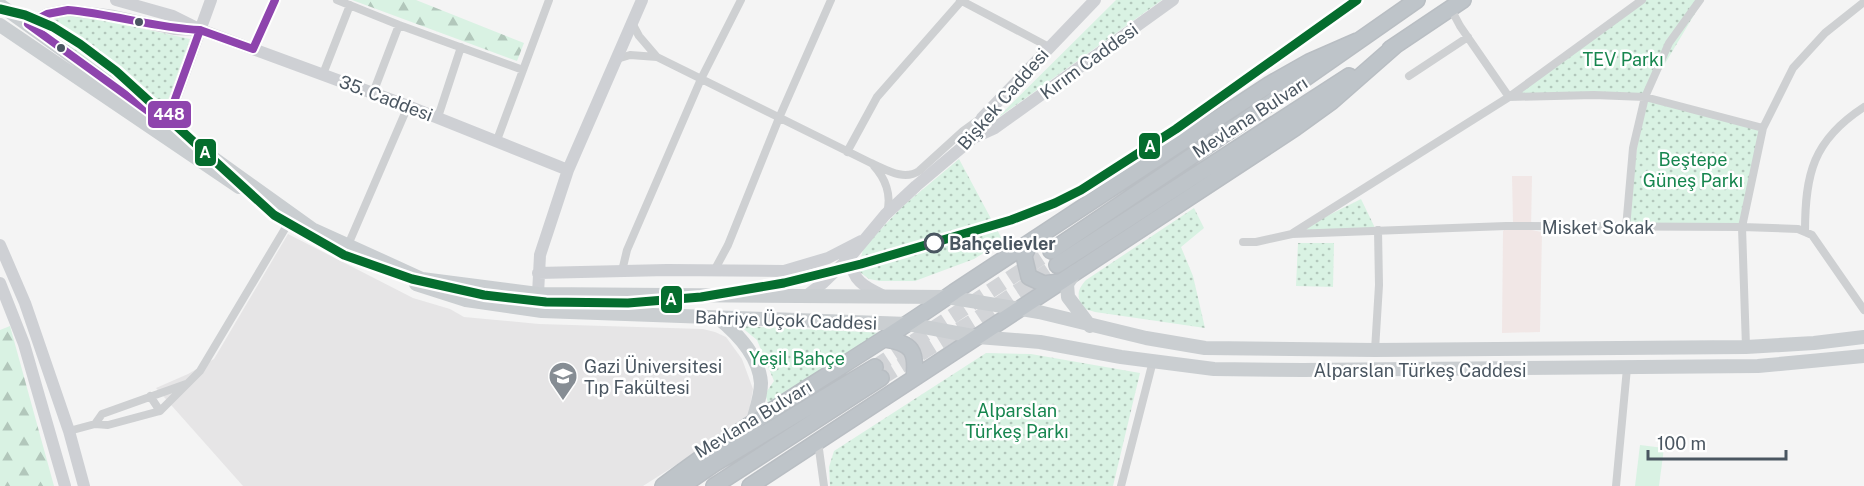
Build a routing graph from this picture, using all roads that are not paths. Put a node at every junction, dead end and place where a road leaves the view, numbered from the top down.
1 (116, 0) edge
2 (211, 0) edge
3 (275, 0) edge
4 (337, 0) edge
5 (549, 0) edge
6 (642, 0) edge
7 (741, 0) edge
8 (831, 0) edge
9 (961, 0) edge
10 (1095, 0) edge
11 (1173, 0) edge
12 (1417, 0) edge
13 (1642, 0) edge
14 (1700, 0) edge
15 (1864, 2) edge
16 (0, 4) edge
17 (1457, 4) edge
18 (350, 6) junction
19 (632, 22) junction
20 (28, 24) junction
21 (0, 25) edge
22 (399, 25) junction
23 (201, 30) junction
24 (1468, 37) junction
25 (19, 38) junction
26 (1357, 41) junction
27 (1396, 45) junction
28 (461, 47) junction
29 (1048, 47) junction
30 (253, 49) junction
31 (657, 57) junction
32 (617, 59) junction
33 (523, 70) junction
34 (322, 74) junction
35 (1408, 76) dead end
36 (701, 79) junction
37 (373, 93) junction
38 (1509, 97) junction
39 (1645, 97) junction
40 (408, 106) junction
41 (1864, 107) edge
42 (438, 117) junction
43 (779, 118) junction
44 (982, 118) junction
45 (166, 124) junction
46 (1763, 128) junction
47 (973, 138) junction
48 (497, 140) junction
49 (848, 152) junction
50 (871, 164) junction
51 (568, 170) junction
52 (885, 216) junction
53 (289, 222) junction
54 (1742, 227) junction
55 (1626, 228) junction
56 (1378, 230) junction
57 (1805, 232) junction
58 (1292, 234) junction
59 (866, 238) junction
60 (1243, 242) dead end
61 (1030, 243) junction
62 (348, 245) junction
63 (0, 246) edge
64 (850, 257) junction
65 (622, 271) junction
66 (714, 271) junction
67 (1075, 272) junction
68 (538, 273) junction
69 (1059, 282) junction
70 (0, 283) edge
71 (538, 294) junction
72 (806, 296) junction
73 (887, 297) junction
74 (947, 297) junction
75 (1017, 309) junction
76 (543, 310) junction
77 (1864, 310) edge
78 (717, 317) junction
79 (800, 320) junction
80 (908, 324) junction
81 (1090, 326) junction
82 (1864, 336) edge
83 (978, 337) junction
84 (885, 339) junction
85 (1746, 347) junction
86 (1375, 350) junction
87 (1864, 356) edge
88 (1153, 361) junction
89 (1627, 368) junction
90 (914, 378) junction
91 (188, 384) junction
92 (150, 396) junction
93 (160, 411) junction
94 (95, 424) junction
95 (752, 425) junction
96 (69, 431) junction
97 (818, 442) junction
98 (65, 486) edge
99 (84, 486) edge
100 (663, 486) edge
101 (682, 486) edge
102 (714, 486) edge
103 (750, 486) edge
104 (824, 486) edge
105 (1121, 486) edge
106 (1616, 486) edge

1 - 23 street
2 - 23 street
3 - 30 street
4 - 18 street
5 - 33 street
6 - 19 street
7 - 36 street
8 - 43 street
9 - 29 street
9 - 49 street
10 - 29 street, Bişkek Caddesi
11 - 47 street, Kırım Caddesi
12 - 26 highway, Mevlana Bulvarı
13 - 38 street
14 - 39 street
15 - 46 street
16 - 20 main road, Bahriye Üçok Caddesi
17 - 24 street
17 - 27 highway, Mevlana Bulvarı
18 - 22 street
18 - 34 street
19 - 31 street
19 - 32 street
20 - 23 street
20 - 25 main road
20 - 45 main road, Bahriye Üçok Caddesi
21 - 25 main road, Bahriye Üçok Caddesi
22 - 28 street
22 - 37 street
23 - 30 street, 35. Caddesi
23 - 45 street
24 - 35 street
24 - 38 street
25 - 53 main road, Bahriye Üçok Caddesi
26 - 27 highway, Mevlana Bulvarı
26 - 61 highway
27 - 67 highway
28 - 33 street
28 - 42 street
29 - 44 street, Bişkek Caddesi
30 - 34 street, 35. Caddesi
31 - 32 street
31 - 36 street
32 - 51 street
33 - 48 street
34 - 37 street, 35. Caddesi
36 - 43 street
36 - 65 street
37 - 40 street, 35. Caddesi
38 - 39 street
38 - 58 street
39 - 46 street
39 - 55 street
40 - 42 street, 35. Caddesi
40 - 62 street
41 - 57 street
42 - 48 street, 35. Caddesi
43 - 49 street
43 - 66 street
44 - 47 street, Bişkek Caddesi
44 - 50 street
45 - 62 main road, Bahriye Üçok Caddesi
46 - 54 street
47 - 52 street, Bişkek Caddesi
48 - 51 street, 35. Caddesi
49 - 50 street
50 - 52 street
51 - 68 street
52 - 59 street, Bişkek Caddesi
53 - 76 main road, Bahriye Üçok Caddesi
53 - 91 street
54 - 55 street, Misket Sokak
54 - 57 street, Misket Sokak
54 - 85 street
55 - 56 street, Misket Sokak
56 - 58 street, Misket Sokak
56 - 86 street
57 - 77 street
58 - 60 street
59 - 64 street, Bişkek Caddesi
59 - 66 street
61 - 69 highway
61 - 74 highway
62 - 71 main road, Bahriye Üçok Caddesi
63 - 96 street
64 - 72 street, Bişkek Caddesi
64 - 73 street
65 - 66 street
65 - 68 street
67 - 69 highway
67 - 81 main road
68 - 71 street
69 - 75 highway
70 - 98 street
71 - 72 main road, Bahriye Üçok Caddesi
71 - 76 main road
72 - 73 main road, Bahriye Üçok Caddesi
72 - 79 main road
73 - 74 main road, Bahriye Üçok Caddesi
74 - 75 main road, Bahriye Üçok Caddesi
74 - 80 highway
75 - 81 main road, Alparslan Türkeş Caddesi
75 - 83 highway
76 - 78 main road, Bahriye Üçok Caddesi
78 - 79 main road, Bahriye Üçok Caddesi
78 - 95 main road
79 - 80 main road, Bahriye Üçok Caddesi
80 - 83 main road, Bahriye Üçok Caddesi
80 - 84 highway
81 - 86 main road, Alparslan Türkeş Caddesi
82 - 85 main road, Alparslan Türkeş Caddesi
83 - 88 main road, Alparslan Türkeş Caddesi
83 - 90 highway
84 - 90 highway
84 - 95 highway
85 - 86 main road, Alparslan Türkeş Caddesi
87 - 89 main road, Alparslan Türkeş Caddesi
88 - 89 main road, Alparslan Türkeş Caddesi
88 - 105 street
89 - 106 street
90 - 97 highway
91 - 92 street
91 - 93 street
92 - 93 street
92 - 94 street
93 - 94 street
94 - 96 street
95 - 100 highway
96 - 99 street
97 - 103 highway
97 - 104 street
101 - 102 highway, Mevlana Bulvarı

